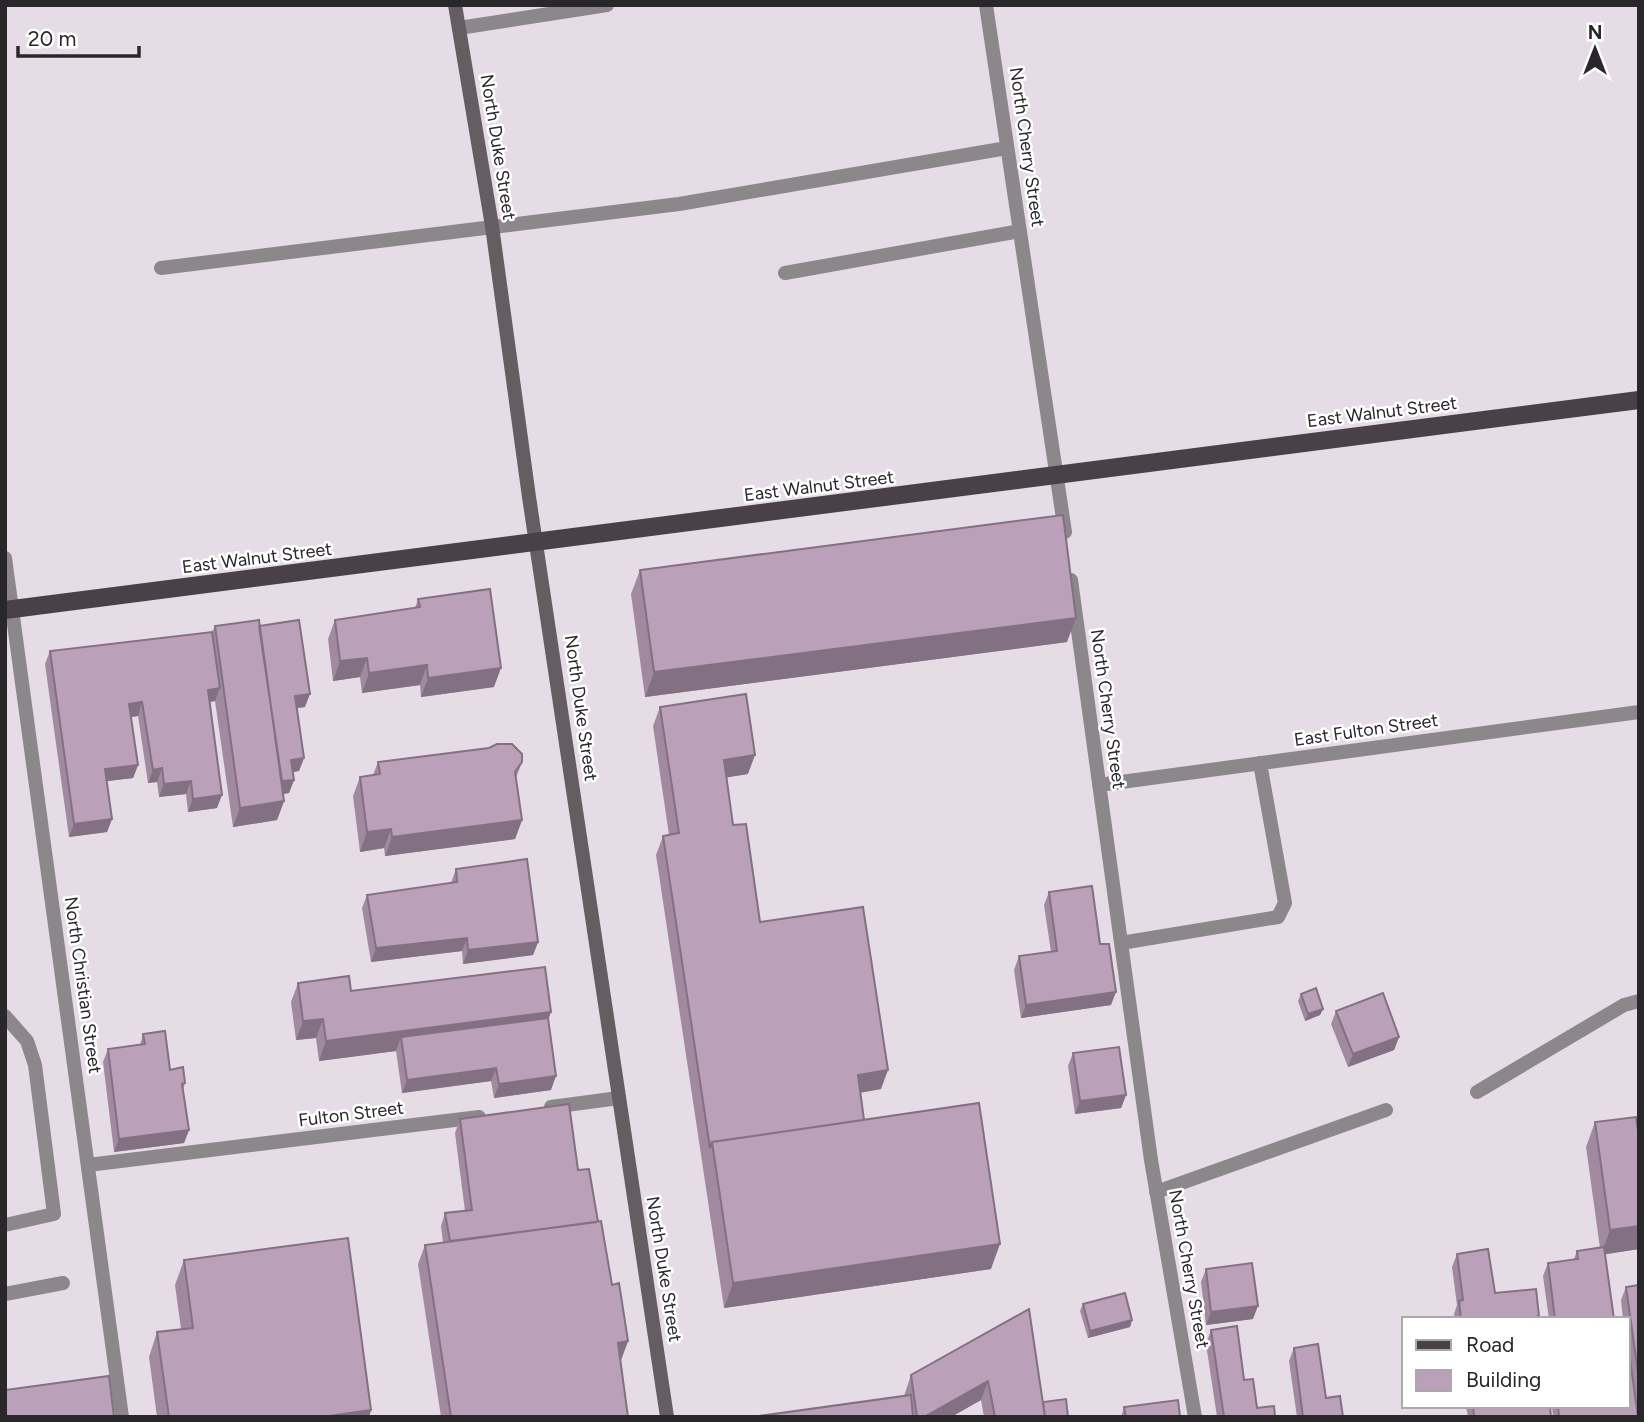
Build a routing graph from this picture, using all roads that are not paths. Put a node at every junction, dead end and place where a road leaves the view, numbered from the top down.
1 (455, 5) edge
2 (607, 5) edge
3 (986, 5) edge
4 (459, 28) junction
5 (1007, 148) junction
6 (492, 226) junction
7 (1020, 231) junction
8 (161, 268) dead end
9 (785, 273) dead end
10 (1639, 400) edge
11 (1057, 476) junction
12 (536, 544) junction
13 (5, 558) edge
14 (9, 610) edge
15 (1639, 712) edge
16 (1260, 763) junction
17 (1099, 785) junction
18 (1121, 943) junction
19 (1639, 1001) edge
20 (5, 1016) edge
21 (1477, 1091) dead end
22 (619, 1098) junction
23 (538, 1109) edge
24 (1386, 1110) dead end
25 (497, 1115) edge
26 (88, 1165) junction
27 (1156, 1192) junction
28 (5, 1225) edge
29 (62, 1283) dead end
30 (5, 1294) edge
31 (122, 1417) edge
32 (667, 1417) edge
33 (1195, 1417) edge

1 - 4 main road, North Duke Street
2 - 4 street
3 - 5 street, North Cherry Street
4 - 6 main road, North Duke Street
5 - 6 street
5 - 7 street, North Cherry Street
6 - 8 street
6 - 12 main road, North Duke Street
7 - 9 street
7 - 11 street, North Cherry Street
10 - 11 main road, East Walnut Street
11 - 12 main road, East Walnut Street
11 - 17 street, North Cherry Street
12 - 14 main road, East Walnut Street
12 - 22 main road, North Duke Street
13 - 14 street, North Christian Street
14 - 26 street, North Christian Street
15 - 16 street, East Fulton Street
16 - 17 street, East Fulton Street
16 - 18 street
17 - 18 street, North Cherry Street
18 - 27 street, North Cherry Street
19 - 21 street
20 - 28 street
22 - 23 street
22 - 32 main road, North Duke Street
24 - 27 street
25 - 26 street, Fulton Street
26 - 31 street, North Christian Street
27 - 33 street, North Cherry Street
29 - 30 street

